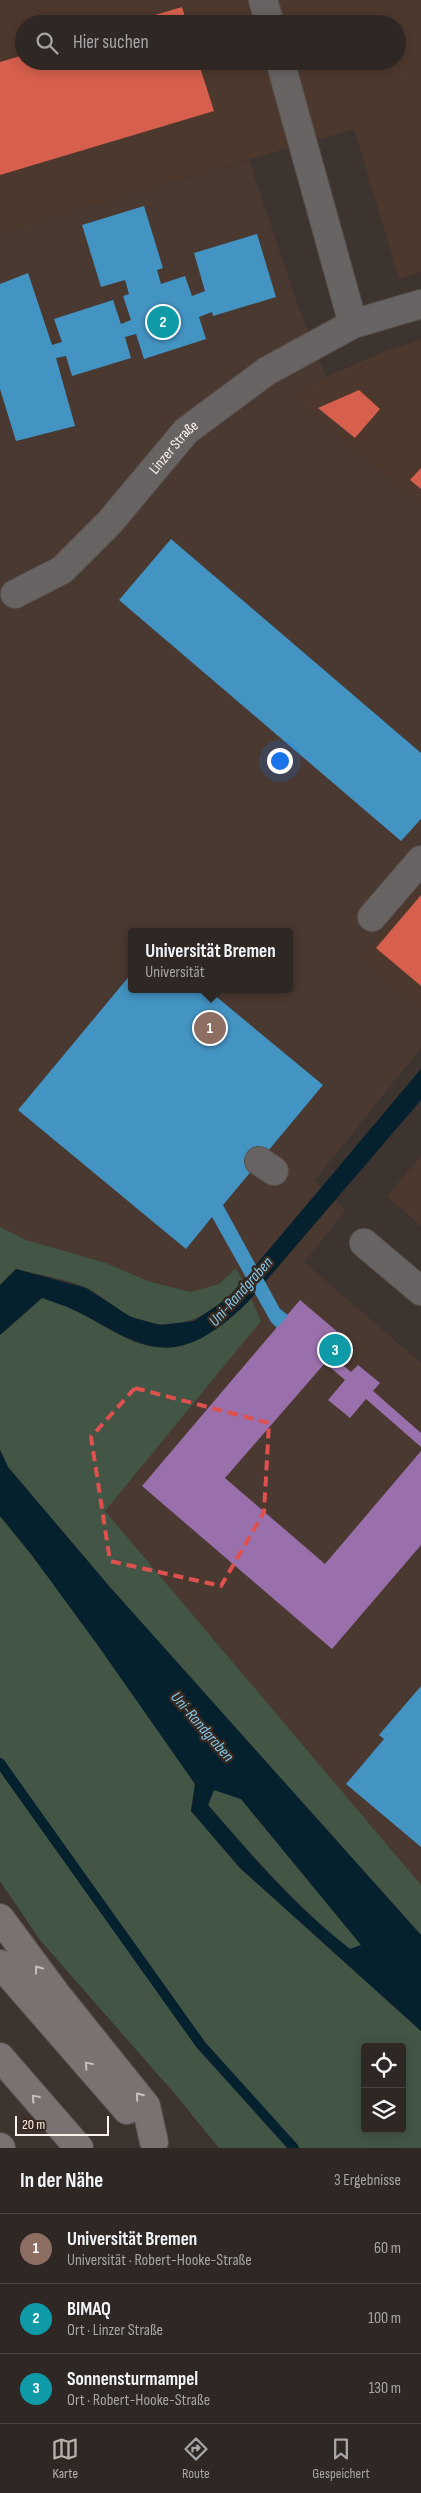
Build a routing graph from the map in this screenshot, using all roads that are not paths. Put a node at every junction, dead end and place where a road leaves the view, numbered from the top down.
1 (263, 0) edge
2 (267, 15) edge
3 (282, 70) edge
4 (421, 304) edge
5 (353, 324) junction
6 (15, 594) dead end
7 (421, 860) edge
8 (372, 917) dead end
9 (364, 1243) dead end
10 (421, 1291) edge
11 (0, 1918) edge
12 (0, 1964) edge
13 (0, 2057) edge
14 (157, 2145) edge
15 (79, 2148) edge

1 - 2 street
3 - 5 street
4 - 5 street, Linzer Straße
5 - 6 street, Linzer Straße
7 - 8 street
9 - 10 street
14 -> 11 highway
14 -> 12 highway
15 -> 13 highway

